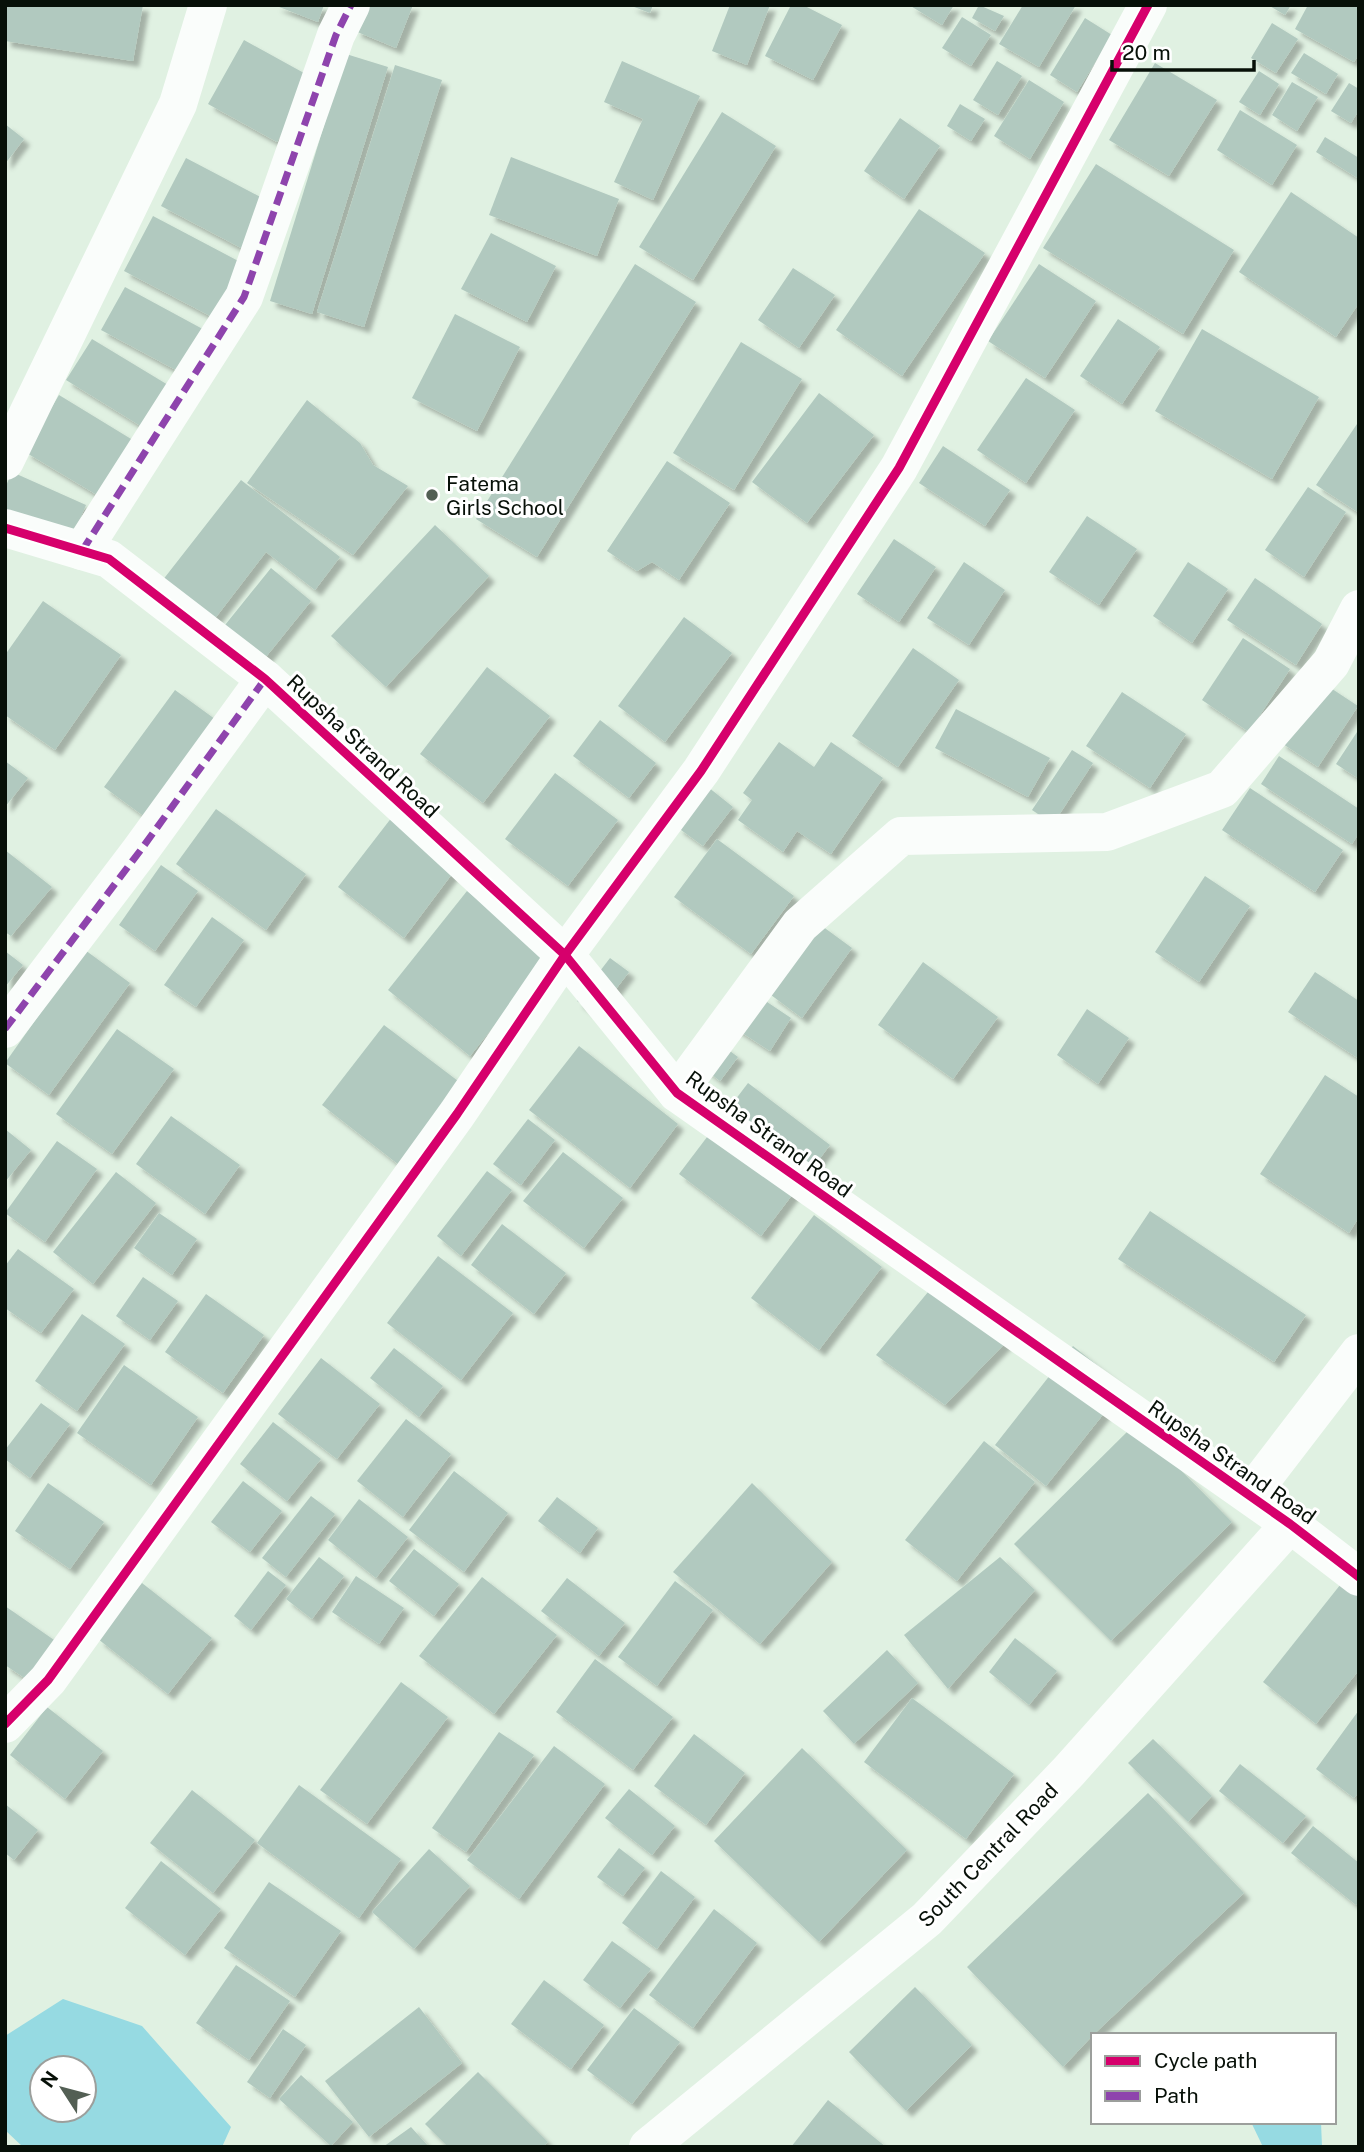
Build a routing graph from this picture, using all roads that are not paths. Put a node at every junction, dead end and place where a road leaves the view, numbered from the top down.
1 (208, 5) edge
2 (351, 5) edge
3 (1148, 5) edge
4 (5, 461) edge
5 (5, 528) edge
6 (82, 551) junction
7 (1359, 609) edge
8 (265, 679) junction
9 (565, 955) junction
10 (5, 1029) edge
11 (677, 1093) junction
12 (1359, 1353) edge
13 (1250, 1495) junction
14 (1290, 1524) junction
15 (1359, 1577) edge
16 (5, 1724) edge
17 (648, 2147) edge

1 - 4 street
2 - 6 street
3 - 9 street
5 - 6 street, Rupsha Strand Road
6 - 8 street, Rupsha Strand Road
7 - 11 street
8 - 9 street, Rupsha Strand Road
8 - 10 street
9 - 11 street, Rupsha Strand Road
9 - 16 street
11 - 13 street, Rupsha Strand Road
12 - 13 street
13 - 14 street, Rupsha Strand Road
14 - 15 street, Rupsha Strand Road
14 - 17 street, South Central Road

